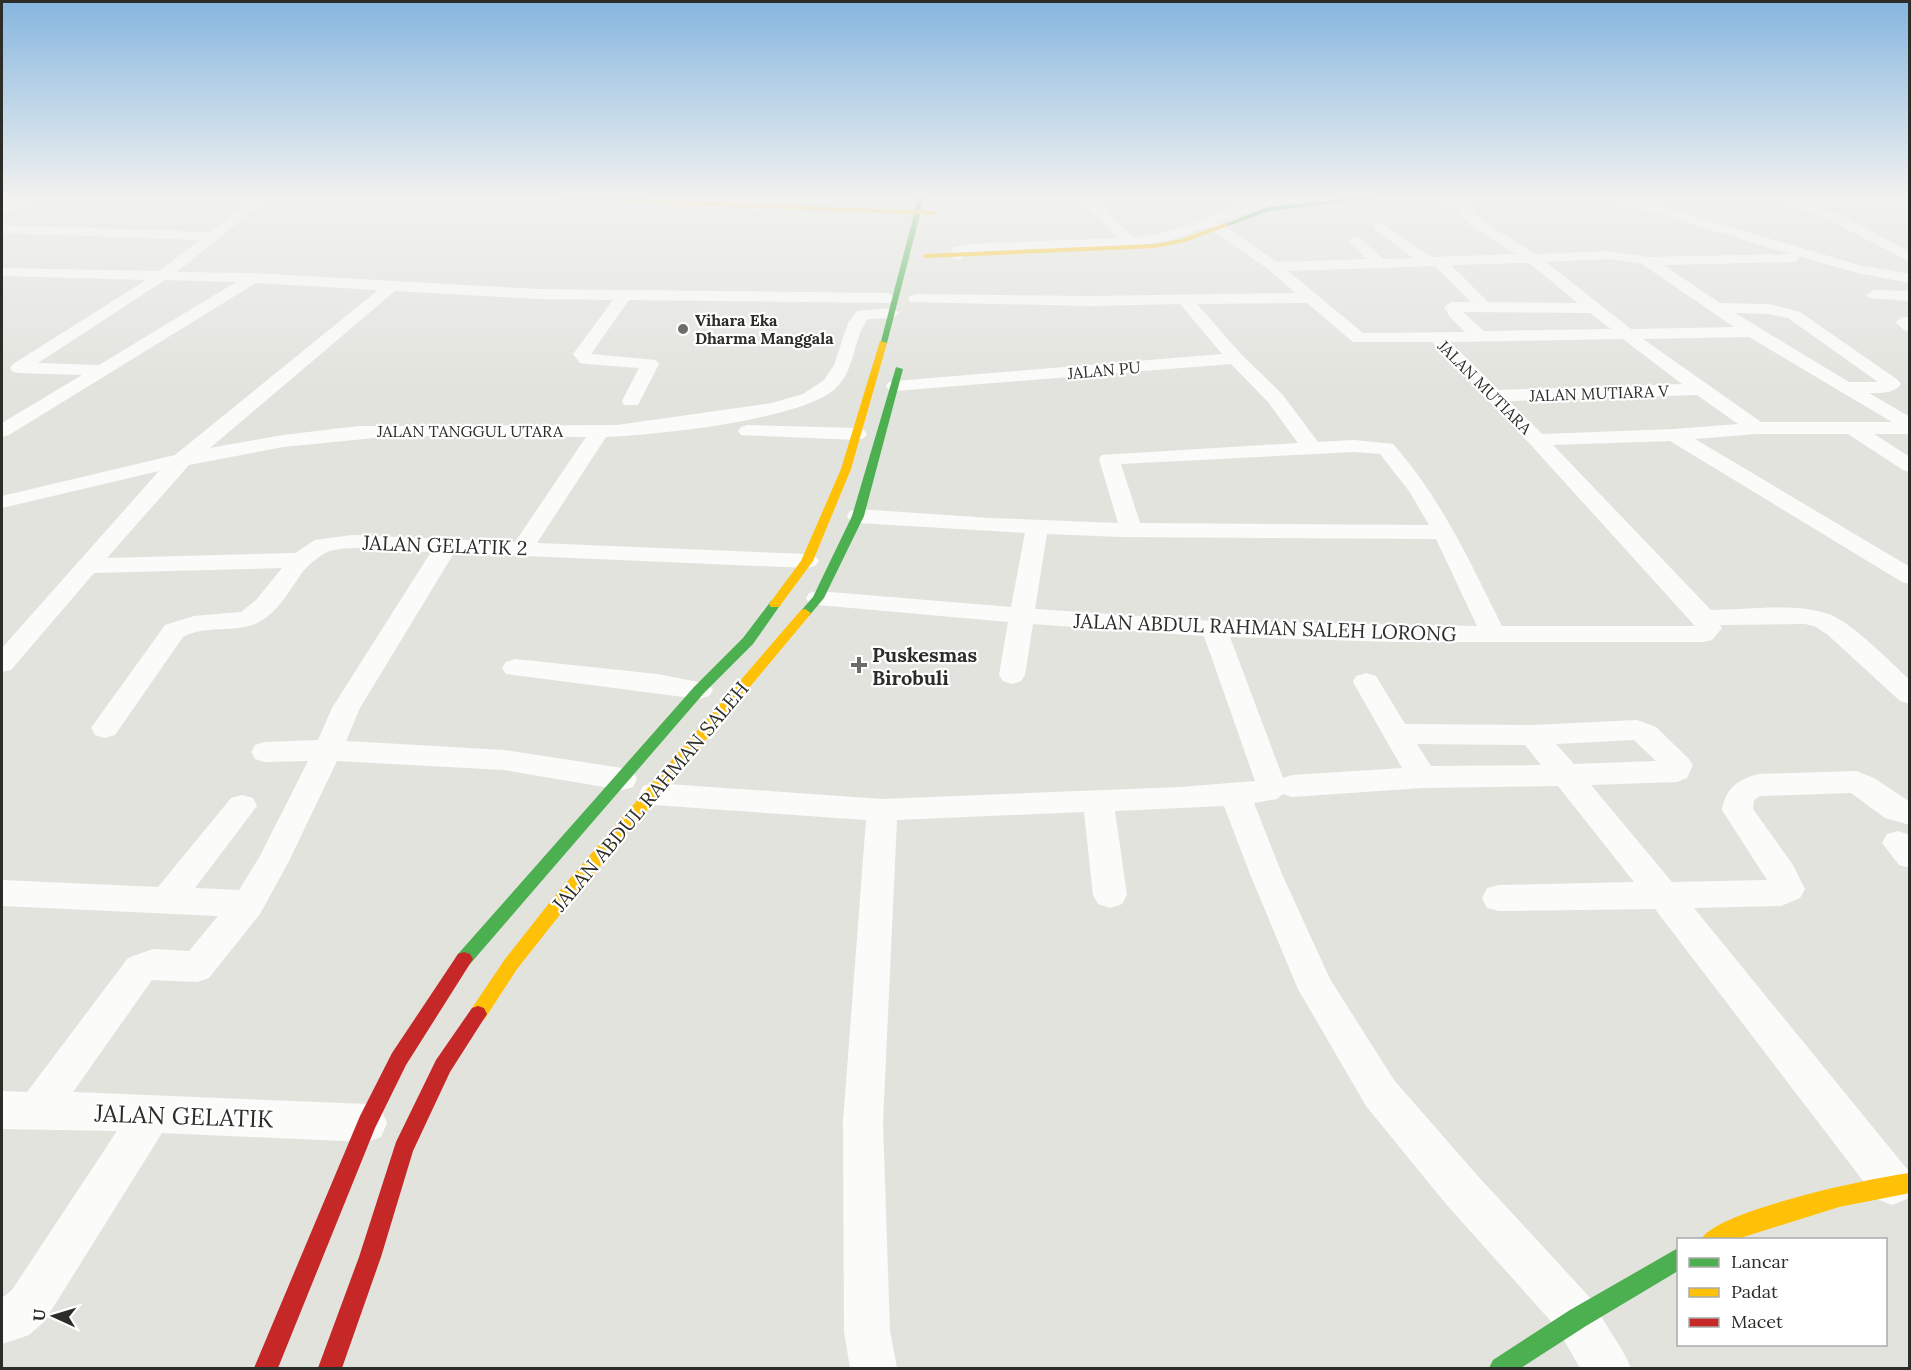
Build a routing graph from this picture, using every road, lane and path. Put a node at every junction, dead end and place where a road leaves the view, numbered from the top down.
1 (182, 259) edge
2 (906, 259) edge
3 (925, 259) edge
4 (1263, 259) edge
5 (1375, 259) edge
6 (1429, 259) edge
7 (1509, 259) edge
8 (1533, 259) edge
9 (1634, 259) edge
10 (1734, 259) edge
11 (1823, 259) edge
12 (1647, 261) junction
13 (1434, 262) junction
14 (1379, 263) junction
15 (1274, 267) junction
16 (2, 272) edge
17 (162, 276) junction
18 (253, 278) junction
19 (1910, 279) edge
20 (390, 287) junction
21 (1692, 291) junction
22 (1715, 291) dead end
23 (1874, 295) dead end
24 (624, 296) junction
25 (1910, 296) edge
26 (1184, 298) junction
27 (1309, 298) junction
28 (894, 305) junction
29 (915, 305) joint
30 (1485, 306) junction
31 (1596, 308) junction
32 (1718, 308) junction
33 (1910, 322) edge
34 (1910, 327) edge
35 (1752, 332) junction
36 (1578, 333) junction
37 (1628, 333) junction
38 (1478, 335) junction
39 (1436, 337) junction
40 (880, 356) junction
41 (1235, 358) junction
42 (1659, 360) junction
43 (2, 364) edge
44 (23, 364) junction
45 (102, 370) junction
46 (896, 386) junction
47 (1847, 387) junction
48 (1703, 389) junction
49 (1495, 396) junction
50 (631, 401) dead end
51 (1910, 427) edge
52 (1757, 428) junction
53 (1852, 428) junction
54 (2, 431) edge
55 (600, 431) junction
56 (748, 431) dead end
57 (857, 434) junction
58 (1674, 435) junction
59 (1537, 440) junction
60 (1313, 448) junction
61 (185, 457) junction
62 (1910, 466) edge
63 (2, 502) edge
64 (858, 516) junction
65 (1037, 526) junction
66 (1131, 530) junction
67 (1444, 532) junction
68 (447, 545) junction
69 (522, 548) junction
70 (300, 560) junction
71 (807, 561) junction
72 (88, 566) junction
73 (1910, 577) edge
74 (818, 598) junction
75 (1021, 616) junction
76 (1707, 623) junction
77 (1214, 629) junction
78 (1494, 634) junction
79 (12, 640) edge
80 (2, 664) edge
81 (515, 668) dead end
82 (1012, 675) dead end
83 (1366, 682) dead end
84 (699, 690) junction
85 (1910, 695) edge
86 (105, 728) dead end
87 (1398, 734) junction
88 (1533, 735) junction
89 (328, 750) junction
90 (265, 752) dead end
91 (1566, 775) junction
92 (1422, 777) junction
93 (622, 779) junction
94 (1292, 786) dead end
95 (654, 794) junction
96 (1235, 794) junction
97 (1098, 800) junction
98 (242, 806) dead end
99 (882, 810) junction
100 (1906, 838) edge
101 (2, 893) edge
102 (1662, 894) junction
103 (1110, 895) dead end
104 (1500, 898) dead end
105 (167, 900) junction
106 (248, 904) junction
107 (19, 1111) edge
108 (152, 1113) junction
109 (367, 1123) junction
110 (1900, 1184) edge
111 (1714, 1238) edge
112 (1677, 1260) edge
113 (1577, 1319) junction
114 (2, 1321) edge
115 (266, 1368) edge
116 (330, 1368) edge
117 (873, 1368) edge
118 (1501, 1368) edge
119 (1607, 1368) edge

1 - 17 street
2 - 28 main road, JALAN ABDUL RAHMAN SALEH
3 - 29 main road
4 - 15 street, JALAN MUTIARA
5 - 14 street
6 - 13 street
7 - 13 street
8 - 31 street
9 - 12 street
10 - 12 street
11 - 19 street
12 - 21 street
13 - 14 street
13 - 30 street
14 - 15 street
15 - 27 street, JALAN MUTIARA
16 - 17 street
17 - 18 street
17 - 44 street
18 - 20 street
18 - 45 street
20 - 24 street
20 - 61 street
21 - 22 street
21 - 32 street
23 - 25 street
24 - 28 street
24 - 50 street
26 - 27 street
26 - 29 street
26 - 41 street
27 - 39 street, JALAN MUTIARA
28 - 40 main road, JALAN ABDUL RAHMAN SALEH
28 - 55 street, JALAN TANGGUL UTARA
30 - 31 street
30 - 38 street
31 - 37 street
32 - 35 street
32 - 47 street
33 - 34 street
35 - 37 street
35 - 47 street
36 - 37 street
36 - 38 street
36 - 42 street
37 - 42 street
38 - 39 street
39 - 49 street, JALAN MUTIARA
40 - 46 main road, JALAN ABDUL RAHMAN SALEH
40 - 57 main road, JALAN ABDUL RAHMAN SALEH
41 - 46 street, JALAN PU
41 - 60 street
42 - 48 street
43 - 44 street
44 - 45 street
45 - 54 street
46 - 64 main road, JALAN ABDUL RAHMAN SALEH
47 - 51 street
48 - 49 street, JALAN MUTIARA V
48 - 52 street
49 - 59 street, JALAN MUTIARA
51 - 53 street, JALAN MUTIARA
52 - 53 street, JALAN MUTIARA
52 - 58 street, JALAN MUTIARA
53 - 62 street
55 - 61 street, JALAN TANGGUL UTARA
55 - 69 street
56 - 57 street
57 - 71 main road, JALAN ABDUL RAHMAN SALEH
58 - 59 street, JALAN MUTIARA
58 - 73 street
59 - 76 street, JALAN MUTIARA
60 - 66 street
60 - 67 street
61 - 63 street, JALAN TANGGUL UTARA
61 - 72 street
64 - 65 street
64 - 74 main road, JALAN ABDUL RAHMAN SALEH
65 - 66 street
65 - 75 street
66 - 67 street
67 - 78 street
68 - 69 street, JALAN GELATIK 2
68 - 70 street, JALAN GELATIK 2
68 - 89 street
69 - 71 street, JALAN GELATIK 2
70 - 72 street, JALAN GELATIK 2
70 - 86 street
71 - 84 main road, JALAN ABDUL RAHMAN SALEH
72 - 79 street
74 - 75 street, JALAN ABDUL RAHMAN SALEH LORONG
74 - 95 main road, JALAN ABDUL RAHMAN SALEH
75 - 77 street, JALAN ABDUL RAHMAN SALEH LORONG
75 - 82 street
76 - 78 street, JALAN ABDUL RAHMAN SALEH LORONG
76 - 85 street, JALAN ABDUL RAHMAN SALEH LORONG
77 - 78 street, JALAN ABDUL RAHMAN SALEH LORONG
77 - 96 street
79 - 80 street
81 - 84 street
83 - 87 street
84 - 93 main road, JALAN ABDUL RAHMAN SALEH
87 - 88 street
87 - 92 street
88 - 91 street
88 - 91 street
89 - 90 street, JALAN ABDUL RAHMAN SALEH
89 - 93 street, JALAN ABDUL RAHMAN SALEH
89 - 106 street
91 - 92 street
91 - 102 street
92 - 94 street
93 - 109 main road, JALAN ABDUL RAHMAN SALEH
95 - 99 street
95 - 116 main road, JALAN ABDUL RAHMAN SALEH
96 - 97 street
96 - 113 street
97 - 99 street
97 - 103 street
98 - 105 street
99 - 117 street
100 - 102 street
101 - 105 street
102 - 104 street
102 - 110 street
105 - 106 street
106 - 107 street
107 - 108 street, JALAN GELATIK
108 - 109 street, JALAN GELATIK
108 - 114 street
109 - 115 main road, JALAN ABDUL RAHMAN SALEH
110 - 111 main road
112 - 113 main road
113 - 118 main road
113 - 119 street

